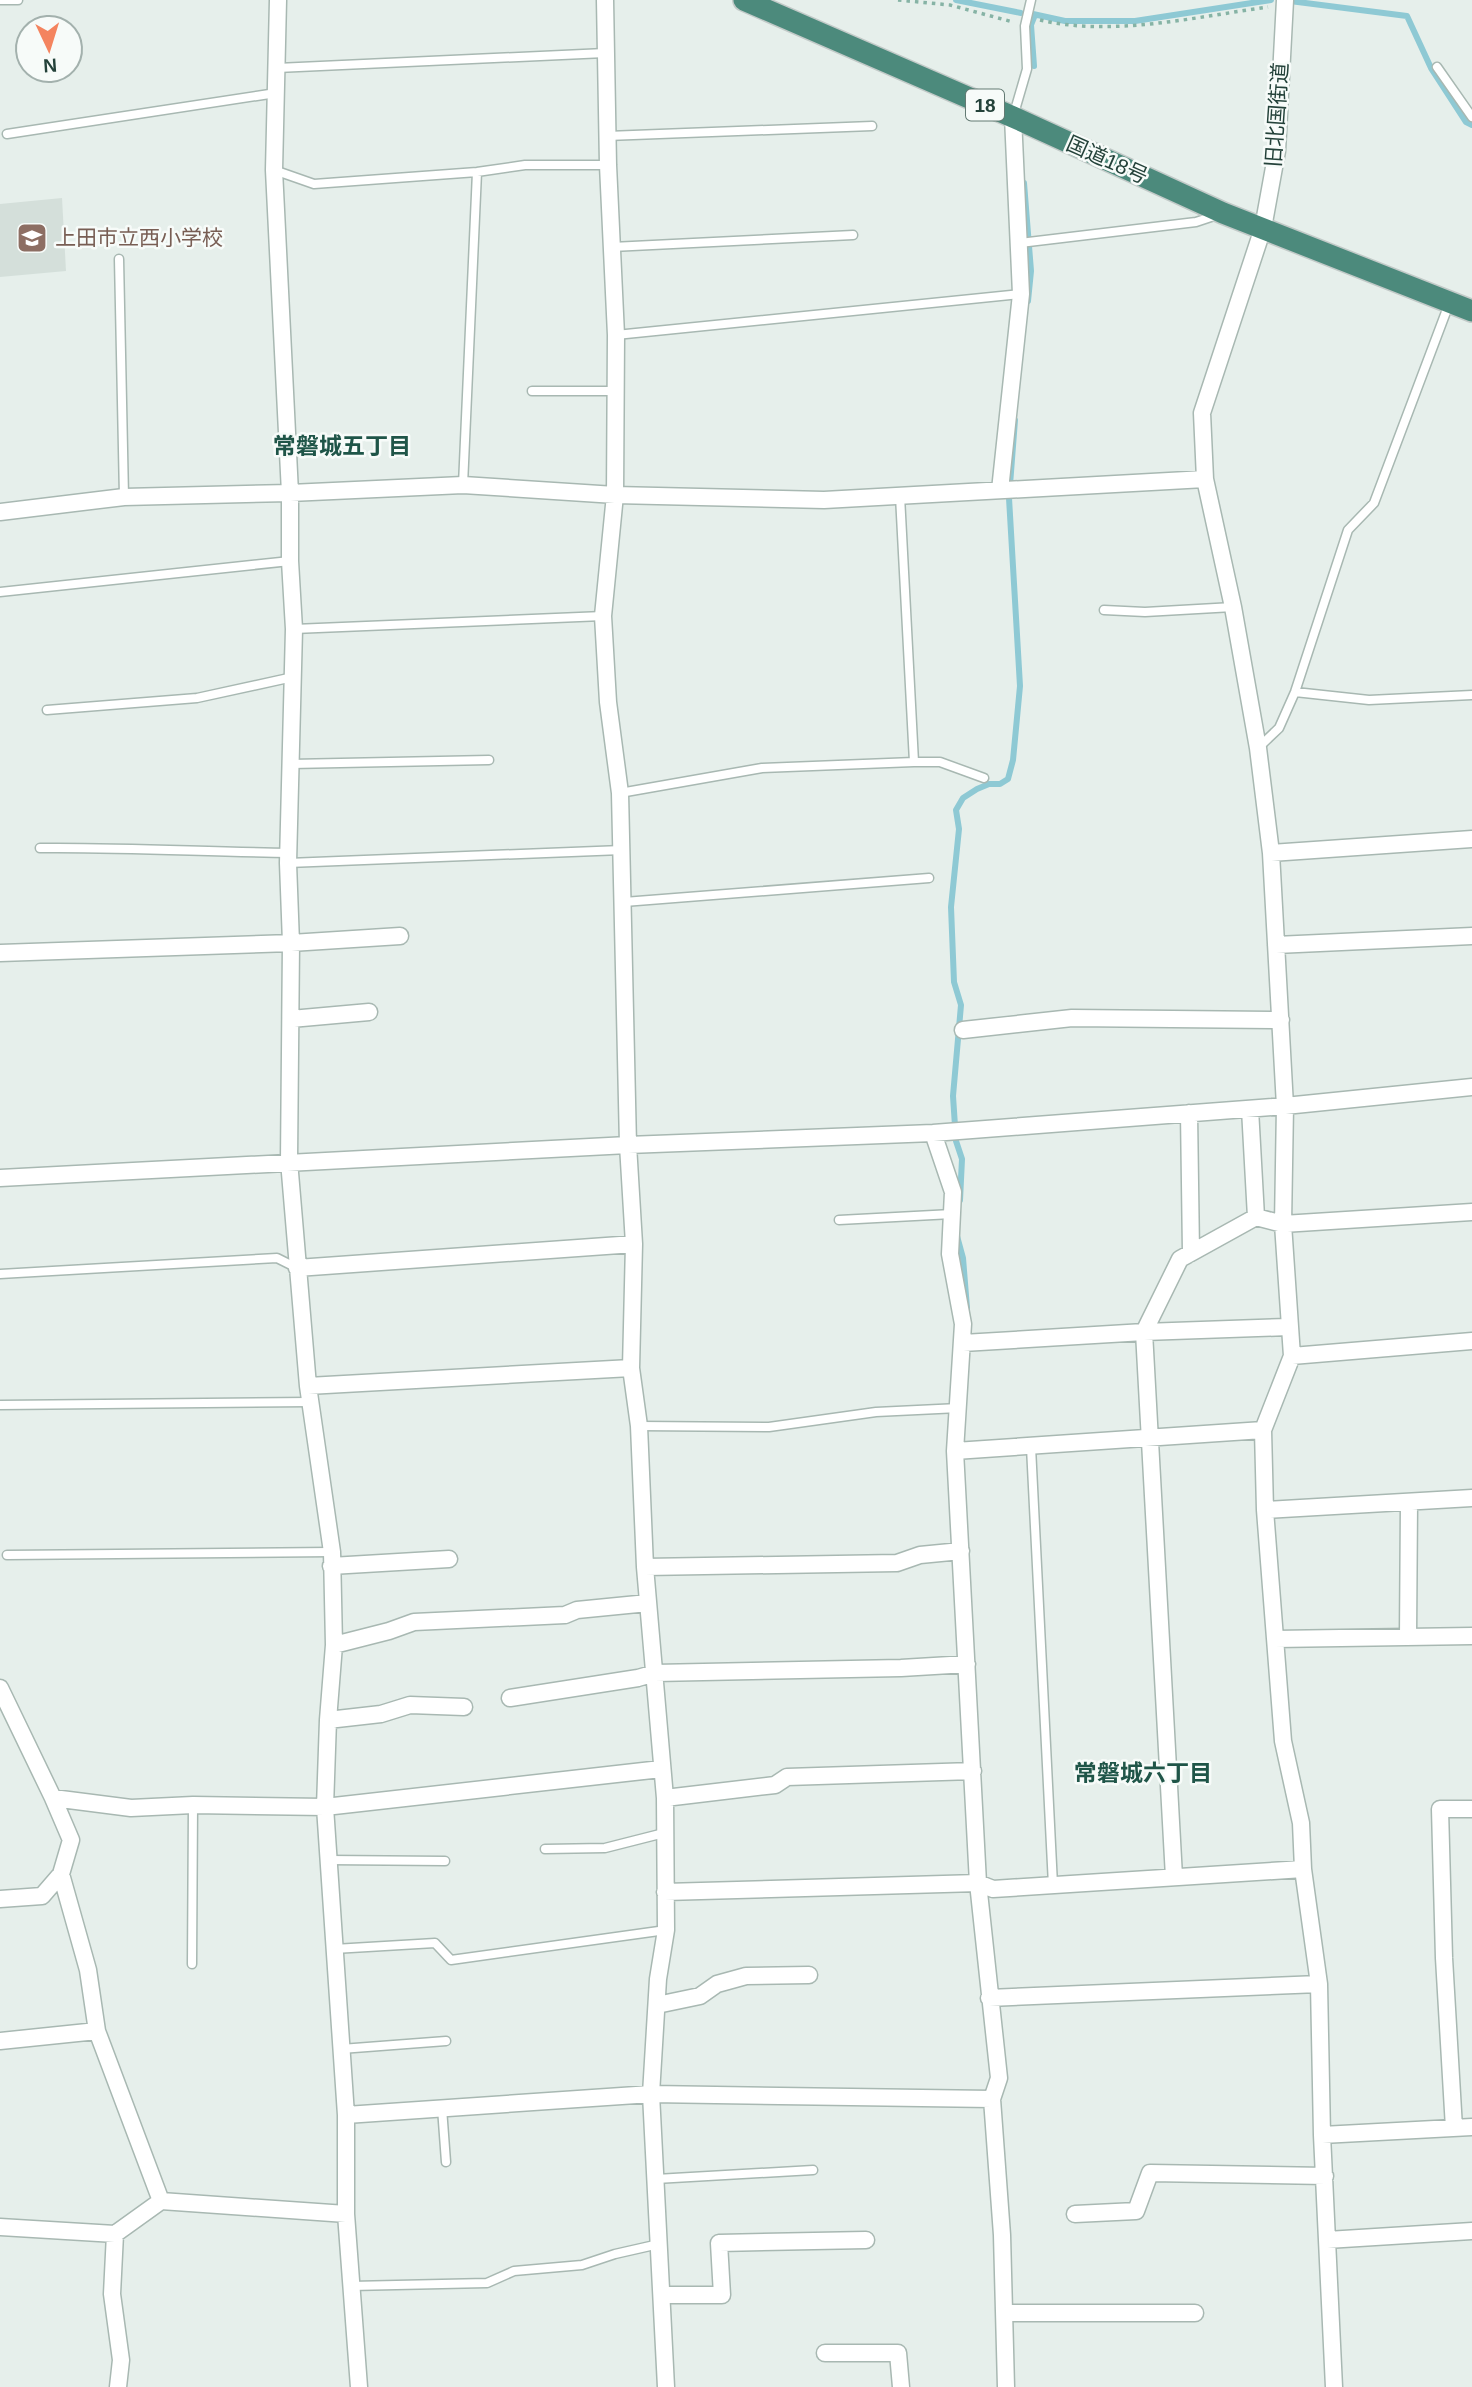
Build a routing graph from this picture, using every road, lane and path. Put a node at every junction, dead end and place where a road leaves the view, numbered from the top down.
1 (0, 0) edge
2 (18, 0) edge
3 (278, 0) edge
4 (604, 0) edge
5 (744, 0) edge
6 (898, 0) edge
7 (1031, 0) edge
8 (1284, 3) edge
9 (1026, 21) junction
10 (605, 53) junction
11 (1437, 67) dead end
12 (277, 68) junction
13 (276, 93) junction
14 (1013, 117) junction
15 (1472, 117) edge
16 (872, 126) dead end
17 (7, 134) dead end
18 (607, 136) junction
19 (608, 164) junction
20 (274, 170) junction
21 (477, 172) junction
22 (1223, 213) junction
23 (1264, 228) junction
24 (853, 235) dead end
25 (1020, 243) junction
26 (612, 247) junction
27 (119, 259) dead end
28 (1021, 294) junction
29 (1449, 303) junction
30 (1472, 311) edge
31 (616, 335) junction
32 (532, 391) dead end
33 (615, 391) junction
34 (1205, 479) junction
35 (463, 485) junction
36 (1000, 491) junction
37 (290, 493) junction
38 (615, 495) junction
39 (900, 496) junction
40 (124, 497) junction
41 (0, 512) edge
42 (290, 561) junction
43 (0, 592) edge
44 (1233, 607) junction
45 (1104, 610) dead end
46 (603, 616) junction
47 (294, 629) junction
48 (293, 677) junction
49 (1295, 692) junction
50 (1472, 695) edge
51 (47, 710) dead end
52 (1258, 748) junction
53 (489, 760) dead end
54 (914, 762) junction
55 (291, 764) junction
56 (984, 778) dead end
57 (620, 793) junction
58 (1472, 839) edge
59 (40, 848) dead end
60 (622, 850) junction
61 (1270, 853) junction
62 (289, 858) junction
63 (929, 878) dead end
64 (624, 902) junction
65 (400, 936) dead end
66 (1472, 936) edge
67 (291, 943) junction
68 (1276, 945) junction
69 (0, 953) edge
70 (369, 1012) dead end
71 (291, 1019) junction
72 (1281, 1020) junction
73 (963, 1030) dead end
74 (1472, 1087) edge
75 (1285, 1106) junction
76 (1250, 1109) junction
77 (1189, 1113) junction
78 (933, 1133) junction
79 (628, 1145) junction
80 (289, 1161) junction
81 (0, 1178) edge
82 (1472, 1212) edge
83 (952, 1214) junction
84 (1255, 1217) junction
85 (839, 1220) dead end
86 (1283, 1224) junction
87 (634, 1244) junction
88 (1192, 1253) junction
89 (297, 1268) junction
90 (0, 1274) edge
91 (1288, 1327) junction
92 (1144, 1332) junction
93 (1472, 1341) edge
94 (963, 1343) junction
95 (1292, 1356) junction
96 (631, 1368) junction
97 (309, 1394) junction
98 (0, 1405) edge
99 (958, 1408) junction
100 (639, 1426) junction
101 (1263, 1430) junction
102 (1149, 1438) junction
103 (1031, 1447) junction
104 (955, 1451) junction
105 (1472, 1498) edge
106 (1409, 1503) junction
107 (1265, 1510) junction
108 (961, 1551) junction
109 (7, 1555) dead end
110 (332, 1559) junction
111 (449, 1559) dead end
112 (645, 1567) junction
113 (648, 1603) junction
114 (1472, 1636) edge
115 (1408, 1637) junction
116 (1275, 1639) junction
117 (334, 1645) junction
118 (967, 1664) junction
119 (655, 1673) junction
120 (0, 1688) edge
121 (510, 1698) dead end
122 (464, 1707) dead end
123 (328, 1720) junction
124 (661, 1769) junction
125 (973, 1771) junction
126 (53, 1798) junction
127 (664, 1798) junction
128 (192, 1805) junction
129 (325, 1807) junction
130 (1472, 1808) edge
131 (664, 1833) junction
132 (544, 1849) dead end
133 (328, 1860) junction
134 (445, 1861) dead end
135 (1303, 1869) junction
136 (61, 1874) junction
137 (1174, 1877) junction
138 (978, 1883) junction
139 (1054, 1885) junction
140 (665, 1892) junction
141 (0, 1899) edge
142 (666, 1930) junction
143 (334, 1949) junction
144 (192, 1964) dead end
145 (809, 1975) dead end
146 (1319, 1984) junction
147 (989, 1998) junction
148 (657, 2005) junction
149 (97, 2031) junction
150 (0, 2041) edge
151 (446, 2041) dead end
152 (341, 2049) junction
153 (651, 2094) junction
154 (992, 2099) junction
155 (442, 2108) junction
156 (346, 2115) junction
157 (1472, 2127) edge
158 (1454, 2128) junction
159 (1322, 2134) junction
160 (446, 2162) dead end
161 (813, 2170) dead end
162 (1325, 2176) junction
163 (656, 2179) junction
164 (161, 2201) junction
165 (346, 2214) junction
166 (1075, 2214) dead end
167 (0, 2227) edge
168 (1472, 2231) edge
169 (115, 2234) junction
170 (866, 2240) dead end
171 (1327, 2240) junction
172 (659, 2244) junction
173 (351, 2286) junction
174 (662, 2295) junction
175 (1004, 2313) junction
176 (1195, 2313) dead end
177 (825, 2353) dead end
178 (118, 2387) edge
179 (359, 2387) edge
180 (666, 2387) edge
181 (901, 2387) edge
182 (1006, 2387) edge
183 (1334, 2387) edge

1 - 2 lane
3 - 12 street
4 - 10 street
5 - 14 highway, 国道18号 / 18
6 - 9 path
7 - 9 lane
8 - 9 path
8 - 23 street, 旧北国街道
9 - 14 lane
10 - 12 lane
10 - 18 street
11 - 15 lane
12 - 13 street
13 - 17 lane
13 - 20 street
14 - 22 highway, 国道18号 / 18
14 - 25 street
16 - 18 lane
18 - 19 street
19 - 21 lane
19 - 26 street
20 - 21 lane
20 - 37 street
21 - 35 lane
22 - 23 highway, 国道18号 / 18
22 - 25 lane
23 - 29 highway, 国道18号 / 18
23 - 34 street, 旧北国街道
24 - 26 lane
25 - 28 street
26 - 31 street
27 - 40 lane
28 - 31 lane
28 - 36 street
29 - 30 highway, 国道18号 / 18
29 - 49 lane
31 - 33 street
32 - 33 lane
33 - 38 street
34 - 36 street
34 - 44 street, 旧北国街道
35 - 37 street
35 - 38 street
36 - 39 street
37 - 40 street
37 - 42 street
38 - 39 street
38 - 46 street
39 - 54 lane
40 - 41 street
42 - 43 lane
42 - 47 street
44 - 45 lane
44 - 52 street, 旧北国街道
46 - 47 lane
46 - 57 street
47 - 48 street
48 - 51 lane
48 - 55 street
49 - 50 lane
49 - 52 lane
52 - 61 street, 旧北国街道
53 - 55 lane
54 - 56 lane
54 - 57 lane
55 - 62 street
57 - 60 street
58 - 61 street
59 - 62 lane
60 - 62 lane
60 - 64 street
61 - 68 street, 旧北国街道
62 - 67 street
63 - 64 lane
64 - 79 street
65 - 67 street
66 - 68 street
67 - 69 street
67 - 71 street
68 - 72 street, 旧北国街道
70 - 71 street
71 - 80 street
72 - 73 street
72 - 75 street, 旧北国街道
74 - 75 street
75 - 76 street
75 - 86 street, 旧北国街道
76 - 77 street
76 - 84 street
77 - 78 street
77 - 88 street
78 - 79 street
78 - 83 street
79 - 80 street
79 - 87 street
80 - 81 street
80 - 89 street
82 - 86 street
83 - 85 lane
83 - 94 street
84 - 86 street
84 - 88 street
86 - 91 street, 旧北国街道
87 - 89 street
87 - 96 street
88 - 92 street
89 - 90 lane
89 - 97 street
91 - 92 street
91 - 95 street, 旧北国街道
92 - 94 street
92 - 102 street
93 - 95 street
94 - 99 street
95 - 101 street
96 - 97 street
96 - 100 street
97 - 98 lane
97 - 110 street
99 - 100 lane
99 - 104 street
100 - 112 street
101 - 102 street
101 - 107 street
102 - 103 street
102 - 137 street
103 - 104 street
103 - 139 lane
104 - 108 street
105 - 106 street
106 - 107 street
106 - 115 street
107 - 116 street
108 - 112 street
108 - 118 street
109 - 110 lane
110 - 111 street
110 - 117 street
112 - 113 street
113 - 117 street
113 - 119 street
114 - 115 street
115 - 116 street
116 - 135 street
117 - 123 street
118 - 119 street
118 - 125 street
119 - 121 street
119 - 124 street
120 - 126 street
122 - 123 street
123 - 129 street
124 - 127 street
124 - 129 street
125 - 127 street
125 - 138 street
126 - 128 street
126 - 136 street
127 - 131 street
128 - 129 street
128 - 144 lane
129 - 133 street
130 - 158 street
131 - 132 lane
131 - 140 street
133 - 134 lane
133 - 143 street
135 - 137 street
135 - 146 street
136 - 141 street
136 - 149 street
137 - 139 street
138 - 139 street
138 - 140 street
138 - 147 street
140 - 142 street
142 - 143 lane
142 - 148 street
143 - 152 street
145 - 148 street
146 - 147 street
146 - 159 street
147 - 154 street
148 - 153 street
149 - 150 street
149 - 164 street
151 - 152 lane
152 - 156 street
153 - 154 street
153 - 155 street
153 - 163 street
154 - 175 street
155 - 156 street
155 - 160 lane
156 - 165 street
157 - 158 street
158 - 159 street
159 - 162 street
161 - 163 lane
162 - 166 street
162 - 171 street
163 - 172 street
164 - 165 street
164 - 169 street
165 - 173 street
167 - 169 street
168 - 171 street
169 - 178 street
170 - 174 street
171 - 183 street
172 - 173 lane
172 - 174 street
173 - 179 street
174 - 180 street
175 - 176 street
175 - 182 street
177 - 181 street

